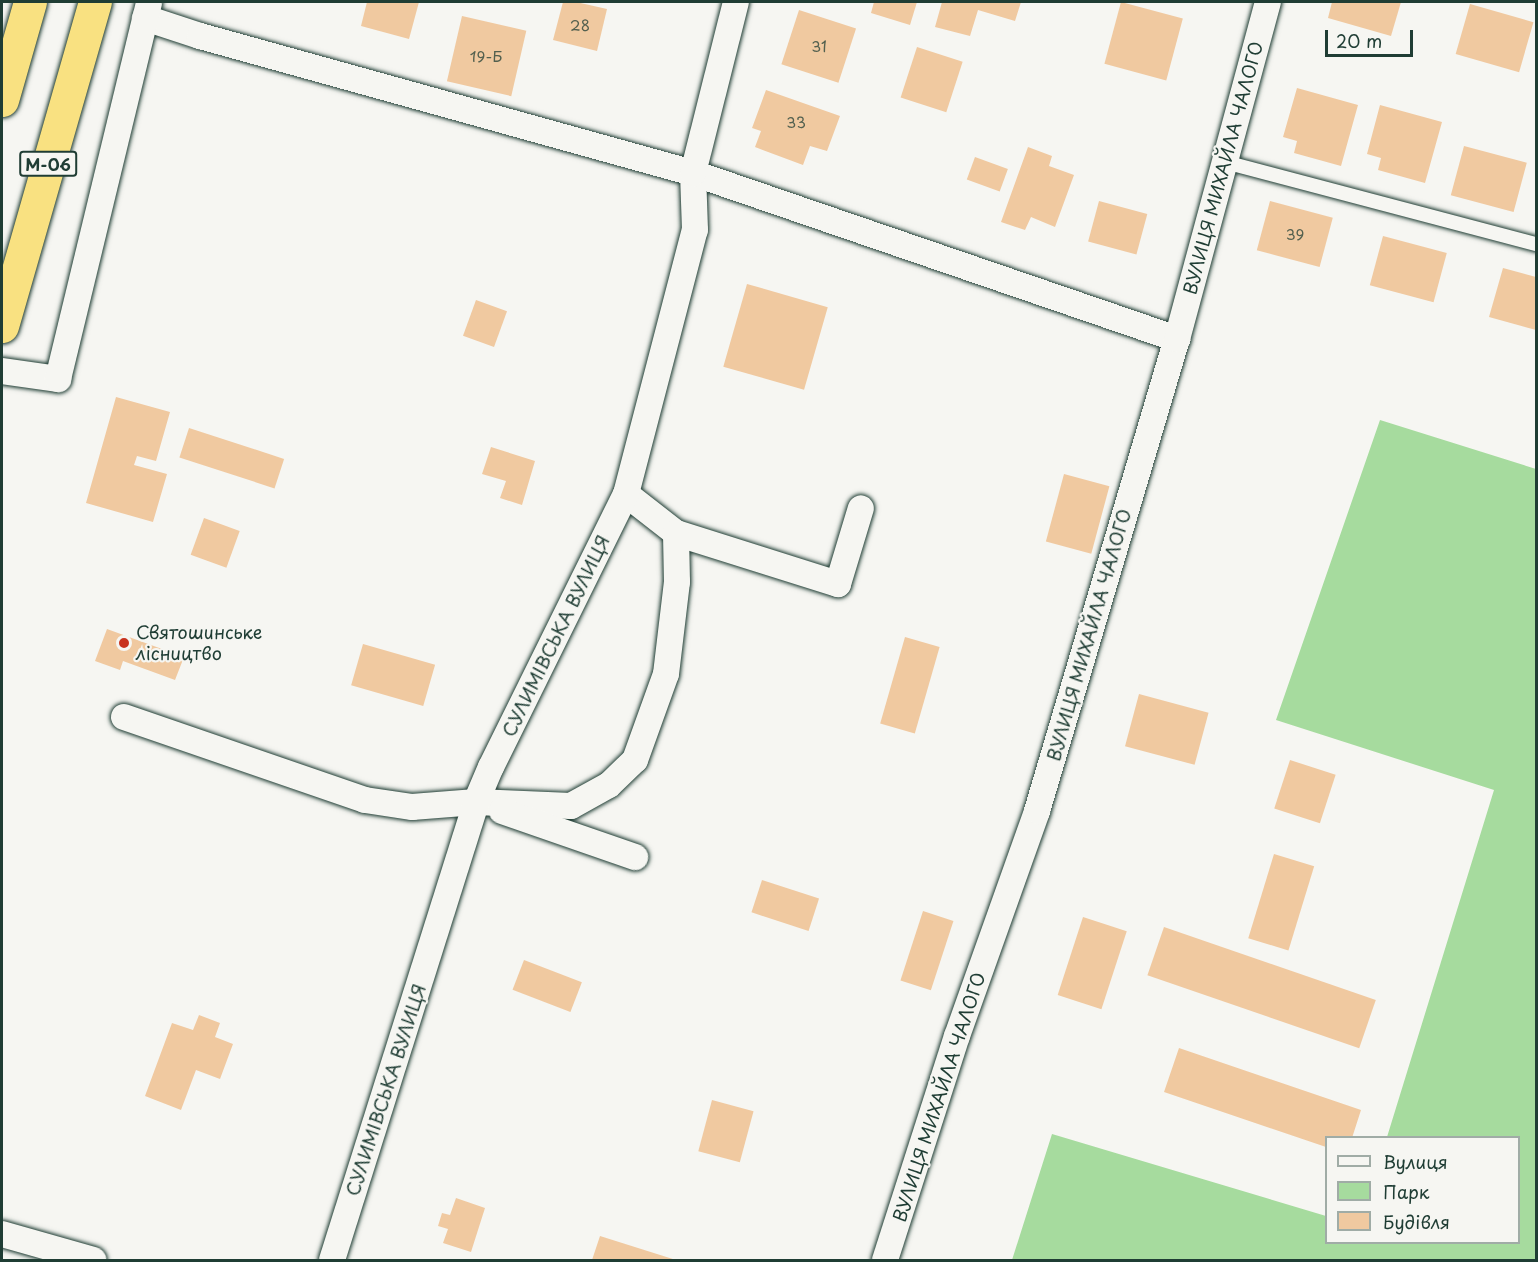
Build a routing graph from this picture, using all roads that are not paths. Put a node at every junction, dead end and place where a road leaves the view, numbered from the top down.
1 (30, 2) edge
2 (95, 2) edge
3 (736, 2) edge
4 (1268, 2) edge
5 (147, 10) edge
6 (2, 100) edge
7 (1225, 162) junction
8 (693, 173) junction
9 (1536, 244) edge
10 (2, 326) edge
11 (1177, 339) junction
12 (2, 372) edge
13 (626, 494) junction
14 (861, 508) dead end
15 (676, 533) junction
16 (124, 717) dead end
17 (477, 802) junction
18 (635, 857) dead end
19 (2, 1234) edge
20 (93, 1260) edge
21 (332, 1260) edge
22 (885, 1260) edge

1 - 6 highway
2 - 10 highway, М-06
3 - 8 street, СУЛИМІВСЬКА ВУЛИЦЯ
4 - 7 street, ВУЛИЦЯ МИХАЙЛА ЧАЛОГО
5 - 8 street
5 - 12 street
7 - 9 lane
7 - 11 street, ВУЛИЦЯ МИХАЙЛА ЧАЛОГО
8 - 11 street
8 - 13 street, СУЛИМІВСЬКА ВУЛИЦЯ
11 - 22 street, ВУЛИЦЯ МИХАЙЛА ЧАЛОГО
13 - 15 street
13 - 17 street, СУЛИМІВСЬКА ВУЛИЦЯ
14 - 15 street
15 - 17 street
16 - 17 street
17 - 18 street
17 - 21 street, СУЛИМІВСЬКА ВУЛИЦЯ
19 - 20 street

